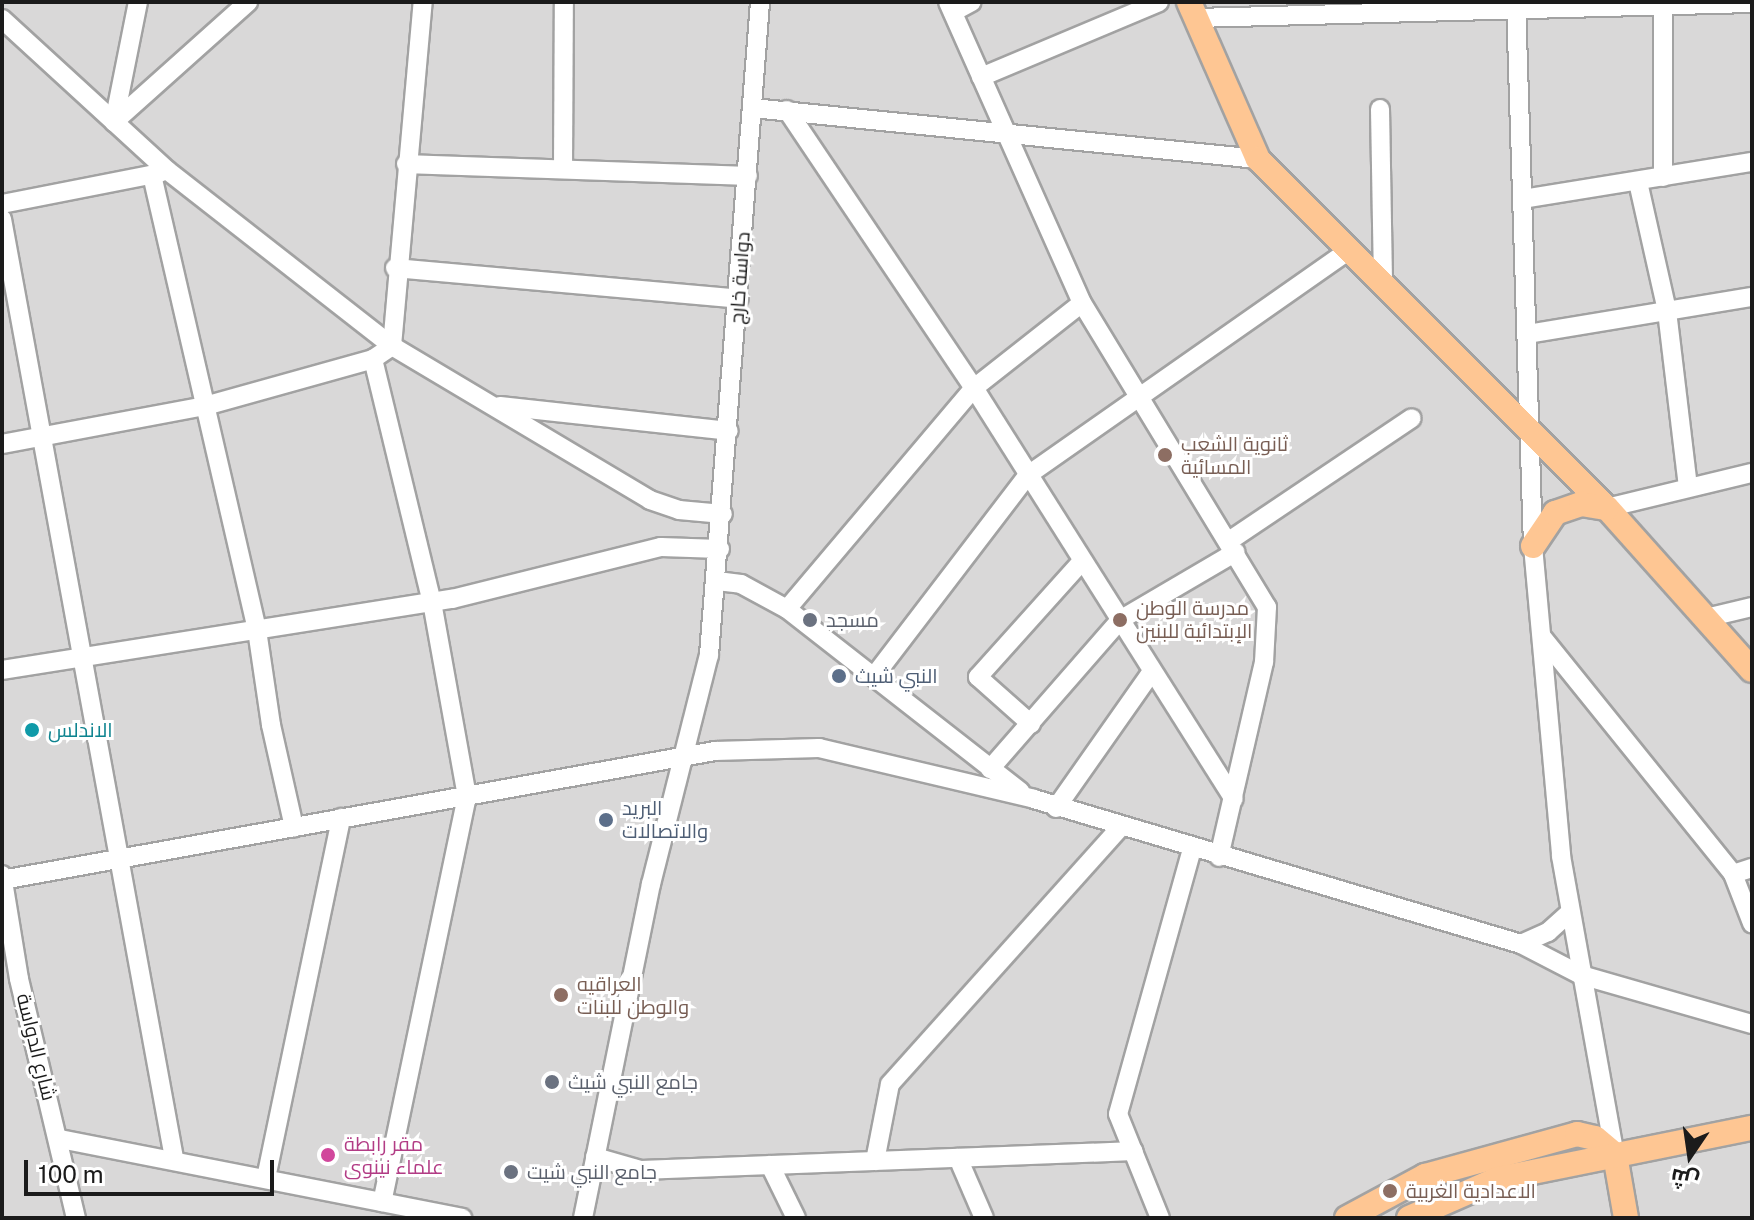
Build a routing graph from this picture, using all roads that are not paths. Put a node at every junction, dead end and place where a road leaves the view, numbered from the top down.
1 (138, 2) edge
2 (248, 2) edge
3 (423, 2) edge
4 (564, 2) edge
5 (760, 2) edge
6 (972, 2) edge
7 (1159, 2) edge
8 (1663, 3) edge
9 (1752, 3) edge
10 (1516, 4) edge
11 (950, 7) edge
12 (1367, 7) edge
13 (1193, 10) edge
14 (2, 19) edge
15 (981, 77) junction
16 (753, 108) junction
17 (1380, 109) dead end
18 (787, 110) junction
19 (114, 122) junction
20 (1006, 133) junction
21 (1258, 159) junction
22 (406, 164) junction
23 (1751, 165) edge
24 (563, 168) junction
25 (160, 173) junction
26 (748, 176) junction
27 (1663, 177) junction
28 (1638, 182) junction
29 (1523, 199) junction
30 (2, 204) edge
31 (2, 219) edge
32 (1349, 250) junction
33 (395, 268) junction
34 (1383, 284) junction
35 (1752, 297) edge
36 (739, 299) junction
37 (1082, 303) junction
38 (1667, 311) junction
39 (1528, 334) junction
40 (392, 346) junction
41 (373, 359) junction
42 (974, 388) junction
43 (1136, 396) junction
44 (493, 405) junction
45 (205, 406) junction
46 (1412, 418) dead end
47 (1531, 430) junction
48 (729, 431) junction
49 (41, 438) junction
50 (2, 444) edge
51 (1752, 473) edge
52 (1028, 475) junction
53 (1688, 486) junction
54 (1607, 508) junction
55 (723, 514) junction
56 (1232, 546) junction
57 (1533, 546) junction
58 (720, 551) junction
59 (1082, 561) junction
60 (717, 581) junction
61 (432, 602) junction
62 (1752, 607) edge
63 (787, 609) junction
64 (1710, 617) junction
65 (1120, 620) junction
66 (257, 630) junction
67 (1541, 636) junction
68 (85, 657) junction
69 (2, 670) edge
70 (1752, 670) edge
71 (1151, 673) junction
72 (875, 675) junction
73 (1031, 724) junction
74 (681, 757) junction
75 (990, 769) junction
76 (467, 796) junction
77 (1034, 799) junction
78 (1234, 799) junction
79 (1056, 808) junction
80 (341, 818) junction
81 (294, 827) junction
82 (1119, 829) junction
83 (1192, 849) junction
84 (1219, 857) junction
85 (116, 859) junction
86 (1752, 868) edge
87 (1733, 874) junction
88 (2, 878) edge
89 (4, 904) edge
90 (1570, 912) junction
91 (1752, 923) edge
92 (1521, 944) junction
93 (1581, 975) junction
94 (10, 976) edge
95 (1752, 1024) edge
96 (1752, 1128) edge
97 (60, 1139) junction
98 (1134, 1151) junction
99 (1615, 1155) junction
100 (595, 1157) junction
101 (174, 1158) junction
102 (958, 1158) junction
103 (875, 1161) junction
104 (770, 1165) junction
105 (266, 1178) junction
106 (382, 1202) junction
107 (76, 1218) edge
108 (462, 1218) edge
109 (583, 1218) edge
110 (796, 1218) edge
111 (984, 1218) edge
112 (1160, 1218) edge
113 (1347, 1218) edge
114 (1409, 1218) edge
115 (1626, 1218) edge

1 - 19 street
2 - 19 street
3 - 22 street
4 - 24 street
5 - 16 street, دواسة خارج
6 - 11 street
7 - 15 street
8 - 9 street
8 - 10 street
8 - 27 street
10 - 12 street
10 - 29 street
11 - 15 street
12 - 13 street
13 - 21 main road
14 - 19 street
15 - 20 street
16 - 18 street
16 - 26 street, دواسة خارج
17 - 34 street
18 - 20 street
18 - 42 street
19 - 25 street
20 - 21 street
20 - 37 street
21 - 32 main road
22 - 24 street
22 - 33 street
23 - 27 street
24 - 26 street
25 - 30 street
25 - 40 street
25 - 45 street
26 - 36 street, دواسة خارج
27 - 28 street
28 - 29 street
28 - 38 street
29 - 39 street
31 - 49 street
32 - 34 main road
32 - 43 street
33 - 36 street
33 - 40 street
34 - 47 main road
35 - 38 street
36 - 48 street, دواسة خارج
37 - 42 street
37 - 43 street
38 - 39 street
38 - 53 street
39 - 47 street
40 - 41 street
40 - 44 street
41 - 45 street
41 - 61 street
42 - 52 street
42 - 63 street
43 - 52 street
43 - 56 street
44 - 48 street
44 - 55 street
45 - 49 street
45 - 66 street
46 - 56 street
47 - 54 main road
47 - 57 street
48 - 55 street, دواسة خارج
49 - 50 street
49 - 68 street
51 - 53 street
52 - 59 street
52 - 72 street
53 - 54 street
54 - 57 main road
54 - 64 main road
55 - 58 street, دواسة خارج
56 - 65 street
56 - 78 street
57 - 67 street
58 - 60 street, دواسة خارج
58 - 61 street
59 - 65 street
59 - 73 street
60 - 63 street
60 - 74 street, دواسة خارج
61 - 66 street
61 - 76 street
62 - 64 street
63 - 72 street
64 - 70 main road
65 - 71 street
65 - 73 street
66 - 68 street
66 - 81 street
67 - 87 street
67 - 90 street
68 - 69 street
68 - 85 street
71 - 78 street
71 - 79 street
72 - 75 street
73 - 75 street
74 - 76 street
74 - 77 street
74 - 100 street, دواسة خارج
75 - 77 street
76 - 80 street
76 - 106 street
77 - 79 street
78 - 84 street
79 - 82 street
80 - 81 street
80 - 105 street
81 - 85 street
82 - 83 street
82 - 103 street
83 - 84 street
83 - 98 street
84 - 92 street
85 - 88 street
85 - 101 street
86 - 87 street
87 - 91 street
88 - 89 street, شارع الدواسة
89 - 94 street, شارع الدواسة
90 - 92 street
90 - 93 street
92 - 93 street
93 - 95 street
93 - 99 street
94 - 97 street, شارع الدواسة
96 - 99 main road
97 - 101 street
97 - 107 street, شارع الدواسة
98 - 102 street
98 - 112 street
99 - 113 main road
99 - 114 main road
99 - 115 main road
100 - 104 street
100 - 109 street, دواسة خارج
101 - 105 street
102 - 103 street
102 - 111 street
103 - 104 street
104 - 110 street
105 - 106 street
106 - 108 street

